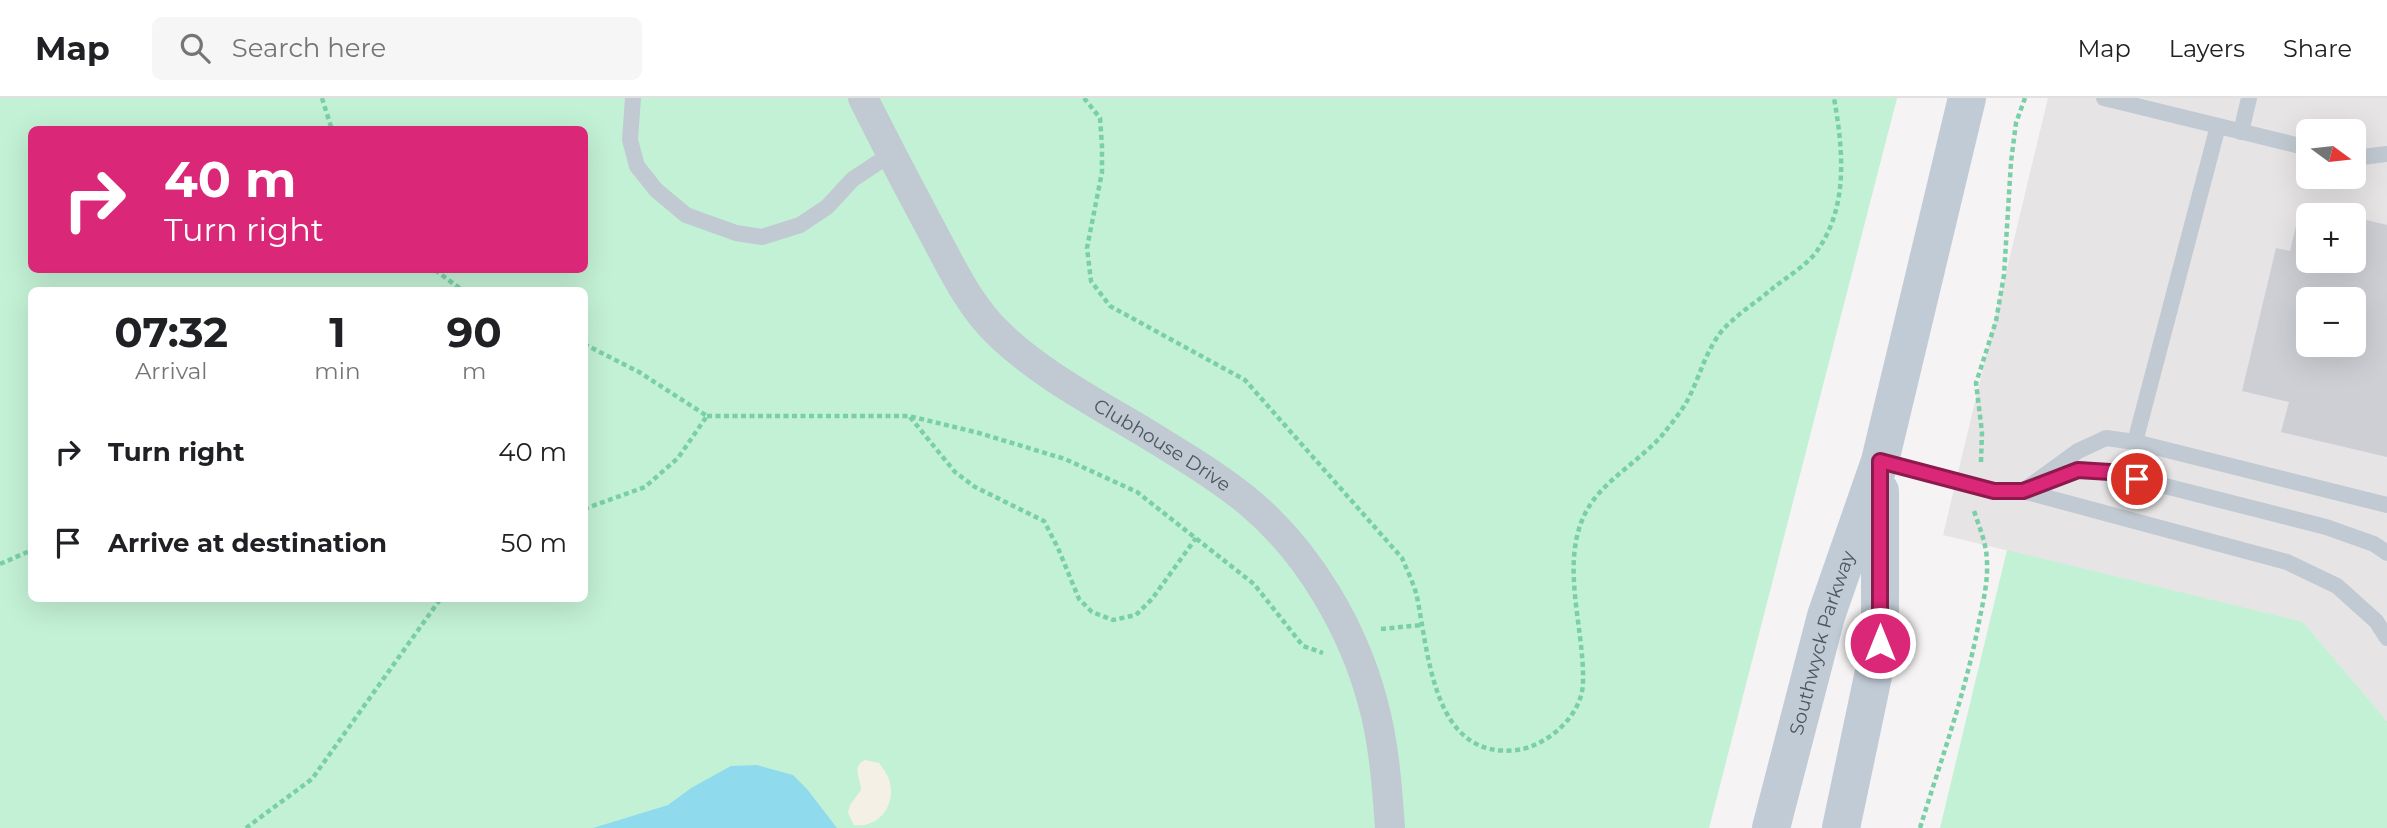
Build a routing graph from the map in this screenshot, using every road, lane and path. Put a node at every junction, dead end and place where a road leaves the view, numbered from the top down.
1 (322, 98) edge
2 (633, 98) edge
3 (863, 98) edge
4 (1084, 98) edge
5 (1834, 98) edge
6 (1967, 98) edge
7 (2104, 98) edge
8 (2249, 98) edge
9 (331, 126) edge
10 (2218, 126) junction
11 (2241, 132) junction
12 (2296, 145) edge
13 (891, 154) junction
14 (2387, 154) edge
15 (2366, 157) edge
16 (439, 273) edge
17 (458, 287) edge
18 (588, 346) edge
19 (707, 416) junction
20 (909, 416) junction
21 (2135, 442) junction
22 (1880, 461) junction
23 (2023, 491) junction
24 (2387, 505) edge
25 (588, 508) edge
26 (1196, 538) junction
27 (28, 552) edge
28 (2387, 553) edge
29 (0, 564) edge
30 (438, 602) edge
31 (1422, 625) junction
32 (1379, 629) dead end
33 (2387, 638) edge
34 (1331, 655) dead end
35 (246, 828) edge
36 (1390, 828) edge
37 (1771, 828) edge
38 (1841, 828) edge

1 - 9 path
2 - 13 lane
3 - 13 street, Clubhouse Drive
4 - 31 path
5 - 31 path
6 - 22 street, Southwyck Parkway
7 - 10 lane
8 - 11 lane
10 - 11 lane
10 - 21 lane
11 - 12 lane
13 - 36 street, Clubhouse Drive
14 - 15 lane
16 - 17 path
18 - 19 path
19 - 20 path
19 - 25 path
20 - 26 path
20 - 26 path
21 - 23 lane
21 - 24 lane
22 - 23 lane
22 - 37 street, Southwyck Parkway
22 - 38 street, Southwyck Parkway
23 - 28 lane
23 - 33 lane
26 - 34 path
27 - 29 path
30 - 35 path
31 - 32 path

